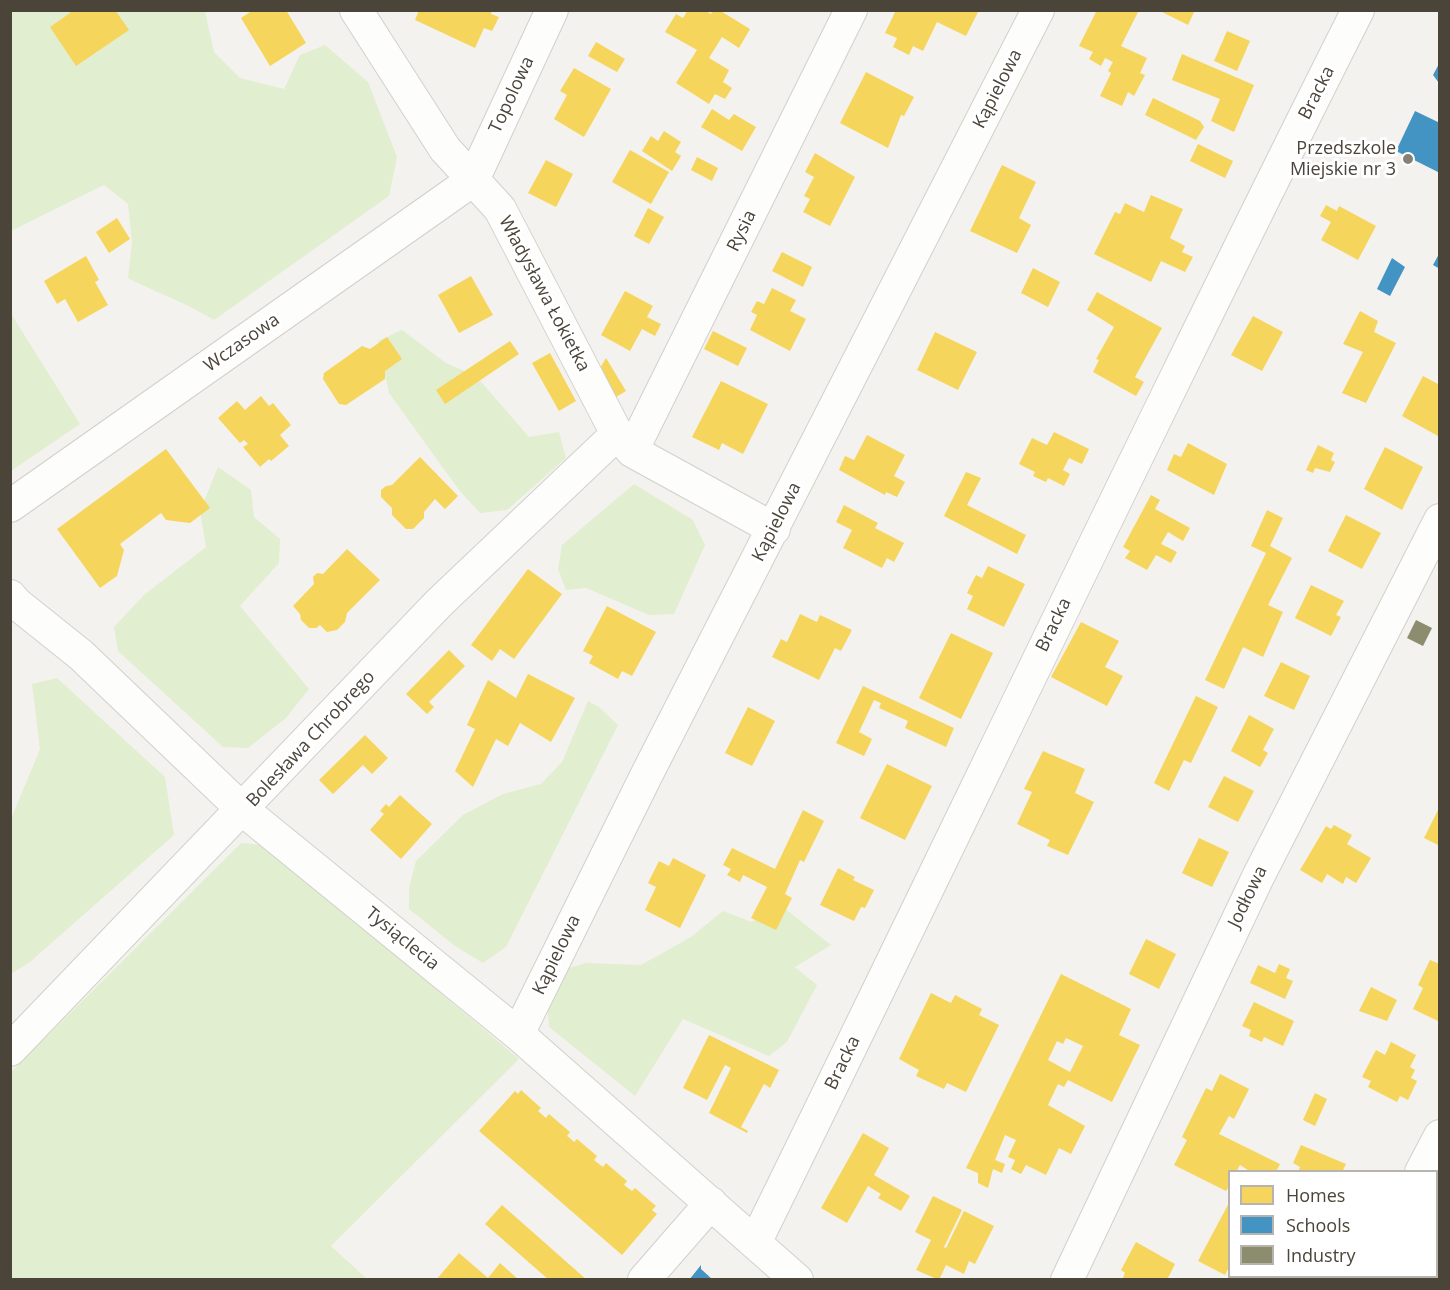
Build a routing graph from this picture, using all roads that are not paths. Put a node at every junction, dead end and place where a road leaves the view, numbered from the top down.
1 (356, 10) edge
2 (552, 10) edge
3 (851, 10) edge
4 (1038, 10) edge
5 (1358, 10) edge
6 (472, 180) junction
7 (625, 443) junction
8 (10, 506) edge
9 (1440, 520) edge
10 (774, 529) junction
11 (10, 596) edge
12 (243, 810) junction
13 (518, 1034) junction
14 (10, 1050) edge
15 (1440, 1136) edge
16 (1422, 1170) edge
17 (711, 1203) junction
18 (755, 1243) junction
19 (644, 1280) edge
20 (797, 1280) edge
21 (1067, 1280) edge

1 - 6 street, Władysława Łokietka
2 - 6 street, Topolowa
3 - 7 street, Rysia
4 - 10 street, Kąpielowa
5 - 18 street, Bracka
6 - 7 street, Władysława Łokietka
6 - 8 street, Wczasowa
7 - 10 street
7 - 12 street, Bolesława Chrobrego
9 - 21 street, Jodłowa
10 - 13 street, Kąpielowa
11 - 12 street, Tysiąclecia
12 - 13 street, Tysiąclecia
12 - 14 street, Bolesława Chrobrego
13 - 17 street, Tysiąclecia
15 - 16 street
17 - 18 street, Tysiąclecia
17 - 19 street
18 - 20 street, Tysiąclecia

